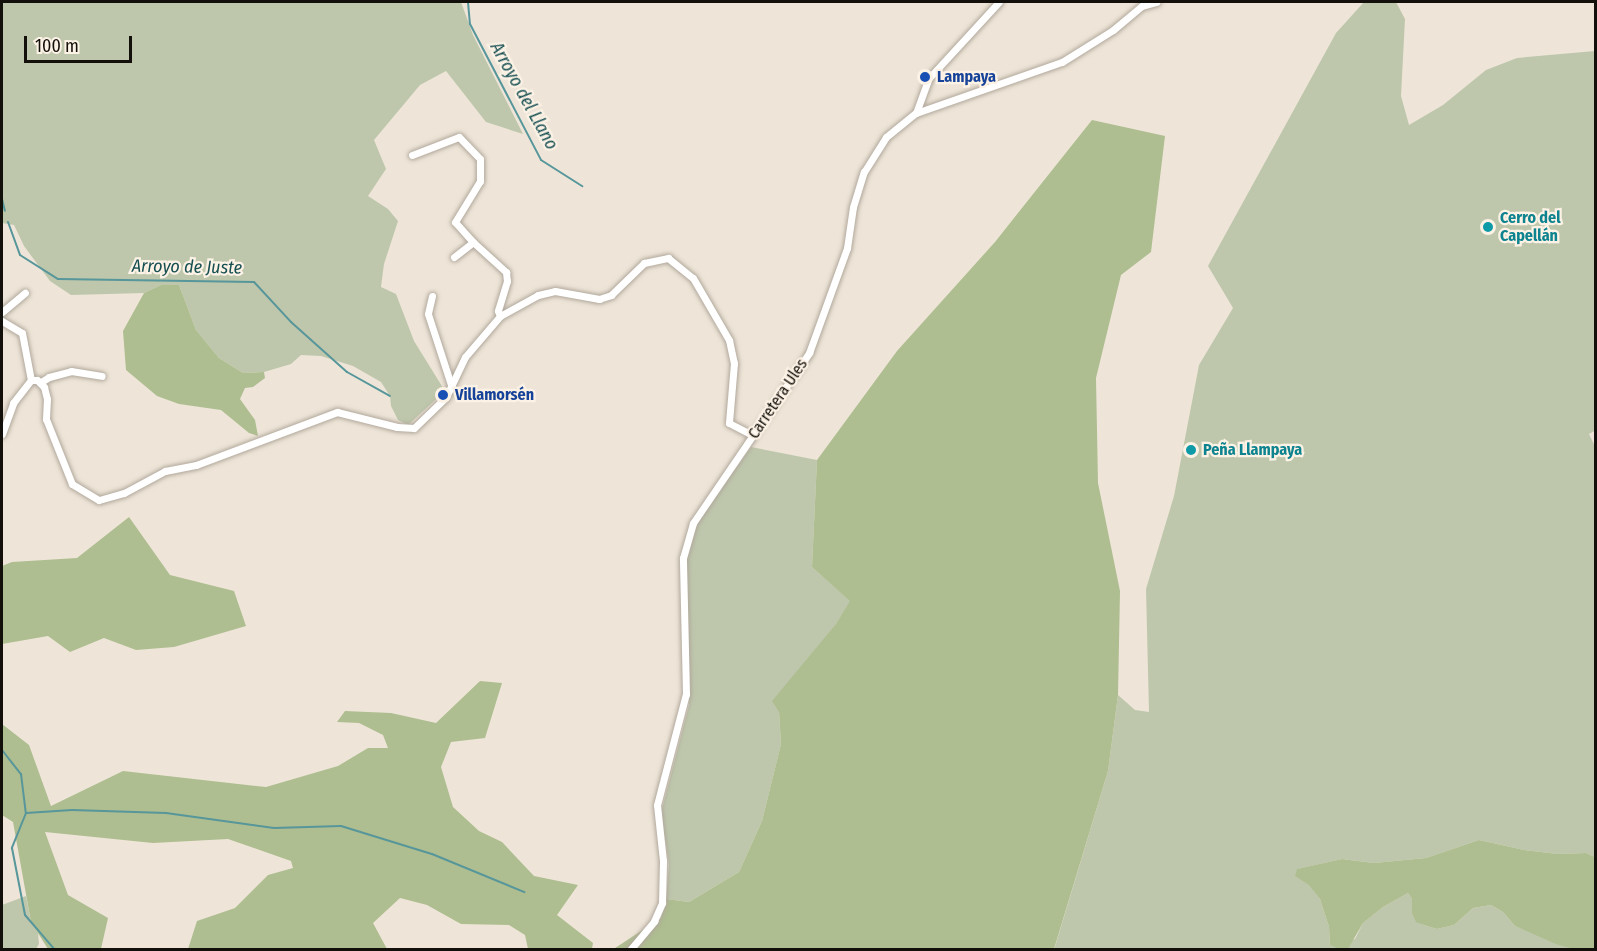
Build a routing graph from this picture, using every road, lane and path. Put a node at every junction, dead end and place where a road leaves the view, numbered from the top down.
1 (999, 2) edge
2 (1156, 2) edge
3 (916, 113) junction
4 (412, 155) dead end
5 (473, 242) junction
6 (454, 257) dead end
7 (25, 293) dead end
8 (432, 296) dead end
9 (2, 312) edge
10 (500, 316) junction
11 (2, 321) edge
12 (102, 376) dead end
13 (31, 380) junction
14 (40, 382) junction
15 (452, 388) junction
16 (2, 434) edge
17 (753, 435) junction
18 (630, 950) edge

1 - 3 street
2 - 3 street, Carretera Ules
3 - 17 street, Carretera Ules
4 - 5 street
5 - 6 street
5 - 10 street
7 - 9 street
8 - 15 street
10 - 15 street
10 - 17 street
11 - 13 street
12 - 14 street
13 - 14 street
13 - 16 street
14 - 15 street
17 - 18 street, Carretera Ules

